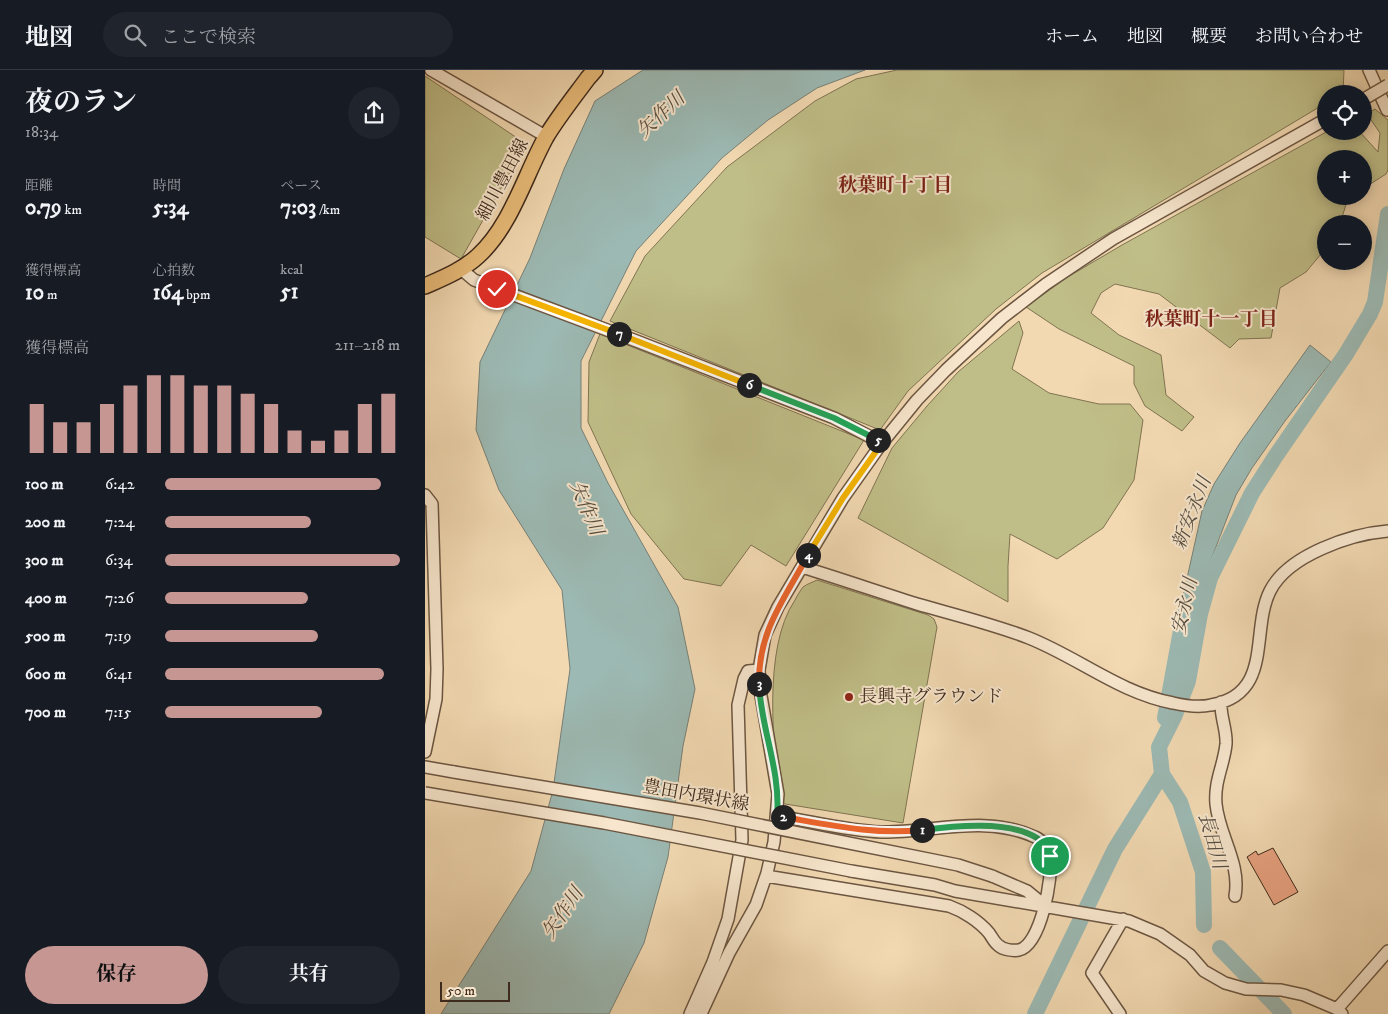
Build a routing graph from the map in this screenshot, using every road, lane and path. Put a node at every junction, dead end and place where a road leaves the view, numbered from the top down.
1 (431, 70) edge
2 (595, 70) edge
3 (1369, 70) edge
4 (1388, 85) edge
5 (1372, 94) edge
6 (1387, 110) edge
7 (1317, 125) edge
8 (547, 137) junction
9 (461, 269) junction
10 (425, 286) edge
11 (882, 443) junction
12 (425, 495) edge
13 (1388, 532) edge
14 (802, 567) junction
15 (759, 670) junction
16 (1221, 702) junction
17 (425, 752) edge
18 (425, 767) edge
19 (425, 793) edge
20 (777, 816) junction
21 (766, 876) junction
22 (1235, 896) dead end
23 (1045, 907) junction
24 (1123, 920) junction
25 (1388, 951) edge
26 (1340, 1012) edge
27 (690, 1014) edge
28 (701, 1014) edge
29 (1120, 1014) edge

1 - 8 street
2 - 8 main road, 細川豊田線
3 - 6 street
4 - 5 street, bridge
7 - 11 street
8 - 9 main road, 細川豊田線
9 - 10 main road, 細川豊田線
9 - 11 street
11 - 14 street
12 - 17 street
13 - 16 street
14 - 15 street
14 - 16 street
15 - 20 street
15 - 27 street
16 - 22 street
18 - 23 street, 豊田内環状線, bridge
19 - 23 street, bridge
20 - 21 street
20 - 23 street
21 - 23 street
21 - 28 street
23 - 24 street
24 - 26 street
24 - 29 street
25 - 26 street

